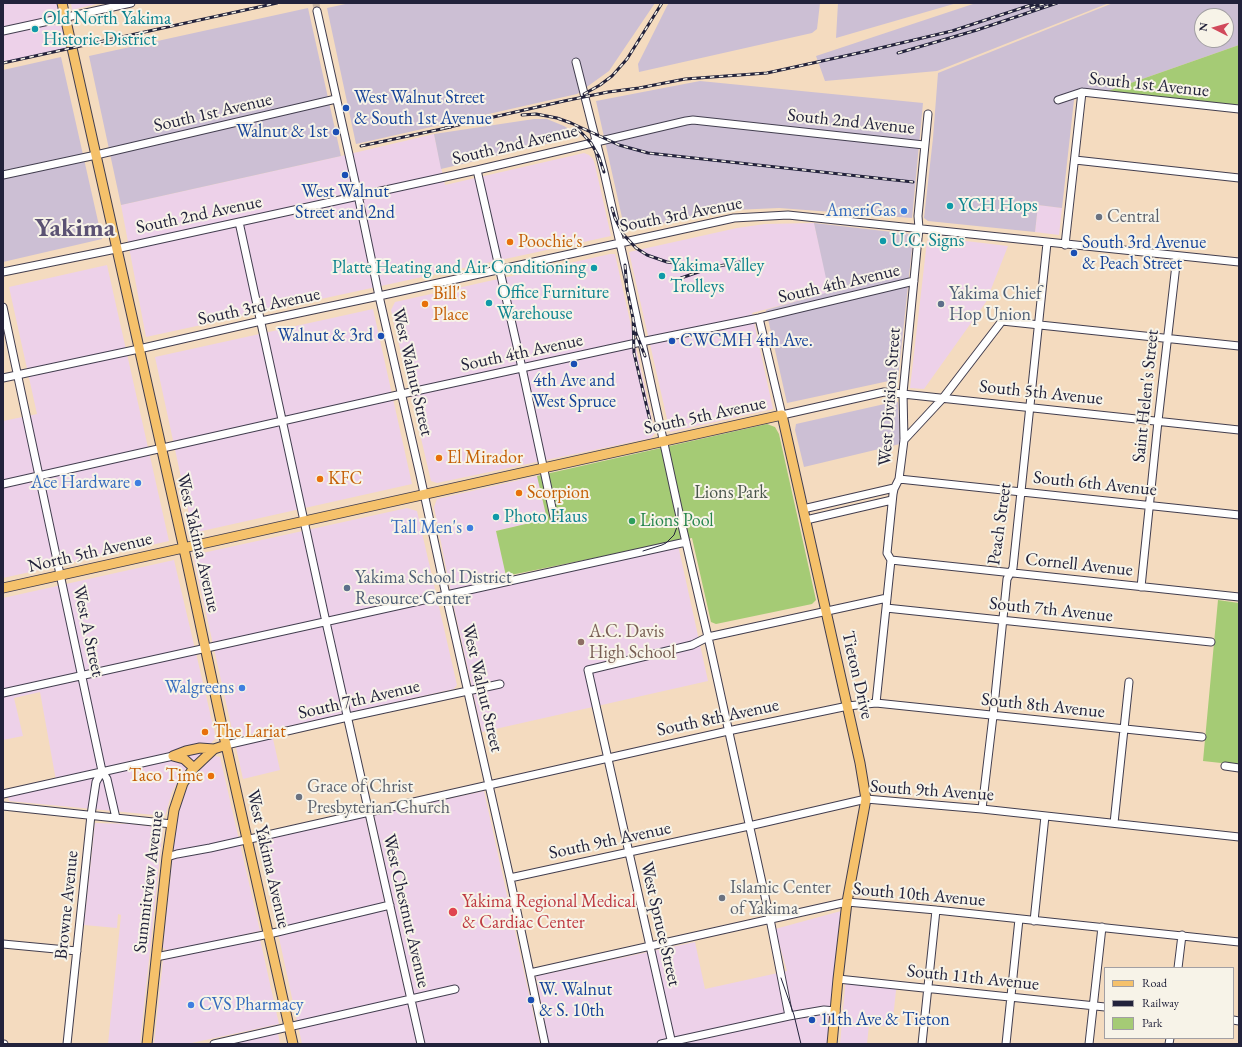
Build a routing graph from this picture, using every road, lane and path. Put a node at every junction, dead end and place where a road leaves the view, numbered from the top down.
1 (62, 3) edge
2 (131, 3) edge
3 (317, 11) tunnel mouth
4 (66, 18) junction
5 (3, 31) edge
6 (576, 62) dead end
7 (1082, 92) junction
8 (336, 99) junction
9 (1058, 100) dead end
10 (1239, 109) edge
11 (928, 114) dead end
12 (596, 141) junction
13 (924, 145) junction
14 (96, 155) junction
15 (1075, 160) junction
16 (477, 170) junction
17 (3, 175) edge
18 (1239, 178) edge
19 (358, 195) junction
20 (239, 222) junction
21 (919, 228) junction
22 (620, 242) junction
23 (1048, 243) junction
24 (1065, 245) junction
25 (116, 249) junction
26 (1177, 256) junction
27 (1239, 262) edge
28 (499, 269) junction
29 (3, 272) edge
30 (914, 281) junction
31 (379, 296) junction
32 (3, 307) edge
33 (758, 318) junction
34 (261, 321) junction
35 (1038, 325) junction
36 (1167, 338) junction
37 (641, 342) junction
38 (1239, 346) edge
39 (139, 349) junction
40 (522, 368) junction
41 (17, 375) junction
42 (3, 378) edge
43 (903, 393) junction
44 (402, 394) junction
45 (943, 398) junction
46 (1029, 408) junction
47 (782, 415) junction
48 (1158, 421) junction
49 (282, 422) junction
50 (1239, 430) edge
51 (904, 440) junction
52 (664, 441) junction
53 (161, 448) junction
54 (543, 468) junction
55 (39, 476) junction
56 (899, 479) junction
57 (3, 484) edge
58 (894, 488) junction
59 (1021, 491) junction
60 (424, 494) junction
61 (892, 500) junction
62 (1150, 506) junction
63 (804, 509) junction
64 (1239, 515) edge
65 (554, 517) dead end
66 (806, 520) junction
67 (304, 521) junction
68 (686, 542) junction
69 (184, 548) junction
70 (891, 560) junction
71 (1009, 573) junction
72 (61, 576) junction
73 (1141, 587) junction
74 (3, 588) edge
75 (446, 595) junction
76 (1239, 597) edge
77 (887, 598) junction
78 (886, 608) junction
79 (826, 611) junction
80 (1002, 620) junction
81 (326, 622) junction
82 (708, 637) junction
83 (1211, 642) dead end
84 (205, 648) junction
85 (82, 676) junction
86 (1130, 682) dead end
87 (500, 684) dead end
88 (467, 691) junction
89 (3, 693) edge
90 (876, 703) junction
91 (848, 706) junction
92 (993, 716) junction
93 (348, 717) junction
94 (1124, 729) junction
95 (728, 731) junction
96 (1202, 737) dead end
97 (226, 745) junction
98 (214, 749) junction
99 (173, 756) junction
100 (608, 758) junction
101 (1225, 766) dead end
102 (194, 768) junction
103 (1239, 768) edge
104 (102, 771) junction
105 (489, 785) junction
106 (3, 794) edge
107 (866, 799) junction
108 (3, 808) edge
109 (982, 809) junction
110 (368, 812) junction
111 (91, 815) junction
112 (1045, 816) junction
113 (116, 818) junction
114 (1114, 823) junction
115 (172, 824) junction
116 (749, 826) junction
117 (1239, 837) edge
118 (247, 839) junction
119 (629, 852) junction
120 (167, 857) junction
121 (510, 878) junction
122 (847, 902) junction
123 (390, 905) junction
124 (936, 910) junction
125 (770, 919) junction
126 (1019, 919) junction
127 (1034, 920) junction
128 (1102, 927) junction
129 (269, 934) junction
130 (1182, 935) junction
131 (1239, 942) edge
132 (3, 944) edge
133 (650, 947) junction
134 (77, 951) junction
135 (156, 957) junction
136 (1178, 967) edge
137 (530, 973) junction
138 (838, 979) junction
139 (928, 988) junction
140 (455, 989) dead end
141 (1011, 998) junction
142 (411, 999) junction
143 (1093, 1006) junction
144 (1104, 1007) edge
145 (836, 1011) junction
146 (789, 1016) junction
147 (289, 1027) junction
148 (672, 1043) edge
149 (67, 1044) edge
150 (147, 1044) edge
151 (214, 1044) edge
152 (293, 1044) edge
153 (421, 1044) edge
154 (545, 1044) edge
155 (661, 1044) edge
156 (832, 1044) edge
157 (922, 1044) edge
158 (1006, 1044) edge
159 (1089, 1044) edge

1 - 4 main road, West Yakima Avenue
2 - 4 street
3 - 8 street, West Walnut Street
4 - 5 street
4 - 14 main road, West Yakima Avenue
6 - 12 street
7 - 9 street, South 1st Avenue
7 - 10 street, South 1st Avenue
7 - 15 street
8 - 14 street, South 1st Avenue
8 - 19 street, West Walnut Street
11 - 13 street, West Division Street
12 - 13 street, South 2nd Avenue
12 - 16 street, South 2nd Avenue
12 - 22 street
13 - 21 street, West Division Street
14 - 17 street, South 1st Avenue
14 - 25 main road, West Yakima Avenue
15 - 18 street
15 - 24 street
16 - 19 street, South 2nd Avenue
16 - 28 street
19 - 20 street, South 2nd Avenue
19 - 31 street, West Walnut Street
20 - 25 street, South 2nd Avenue
20 - 34 street, West Chestnut Avenue
21 - 22 street, South 3rd Avenue
21 - 23 street, South 3rd Avenue
21 - 30 street, West Division Street
22 - 28 street, South 3rd Avenue
22 - 37 street
23 - 24 street, South 3rd Avenue
23 - 35 street, Peach Street
24 - 26 street, South 3rd Avenue
25 - 29 street, South 2nd Avenue
25 - 39 main road, West Yakima Avenue
26 - 27 street, South 3rd Avenue
26 - 36 street, Saint Helen's Street
28 - 31 street, South 3rd Avenue
28 - 40 street
30 - 33 street, South 4th Avenue
30 - 43 street, West Division Street
31 - 34 street, South 3rd Avenue
31 - 44 street, West Walnut Street
32 - 41 street, West A Street
33 - 37 street, South 4th Avenue
33 - 47 street, Tieton Drive
34 - 39 street, South 3rd Avenue
34 - 49 street, West Chestnut Avenue
35 - 36 street
35 - 45 street
35 - 46 street, Peach Street
36 - 38 street
36 - 48 street, Saint Helen's Street
37 - 40 street, South 4th Avenue
37 - 52 street
39 - 41 street, South 3rd Avenue
39 - 53 main road, West Yakima Avenue
40 - 44 street, South 4th Avenue
40 - 54 street
41 - 42 street, South 3rd Avenue
41 - 55 street, West A Street
43 - 45 street, South 5th Avenue
43 - 47 street, South 5th Avenue
43 - 51 street, West Division Street
44 - 49 street, South 4th Avenue
44 - 60 street, West Walnut Street
45 - 46 street, South 5th Avenue
45 - 51 street
46 - 48 street, South 5th Avenue
46 - 59 street, Peach Street
47 - 52 main road, South 5th Avenue
47 - 63 main road, Tieton Drive
48 - 50 street, South 5th Avenue
48 - 62 street, Saint Helen's Street
49 - 53 street, South 4th Avenue
49 - 67 street, West Chestnut Avenue
51 - 56 street, West Division Street
52 - 54 main road, South 5th Avenue
52 - 68 street
53 - 55 street, South 4th Avenue
53 - 69 main road, West Yakima Avenue
54 - 60 main road, South 5th Avenue
54 - 65 street
55 - 57 street, South 4th Avenue
55 - 72 street, West A Street
56 - 58 street, West Division Street
56 - 59 street, South 6th Avenue
58 - 61 street, West Division Street
58 - 63 street
59 - 62 street, South 6th Avenue
59 - 71 street, Peach Street
60 - 67 main road, South 5th Avenue
60 - 75 street, West Walnut Street
61 - 66 street
61 - 70 street, West Division Street
62 - 64 street, South 6th Avenue
62 - 73 street, Saint Helen's Street
63 - 66 main road, Tieton Drive
66 - 79 main road, Tieton Drive
67 - 69 main road, South 5th Avenue
67 - 81 street, West Chestnut Avenue
68 - 75 street
68 - 82 street
69 - 72 main road, North 5th Avenue
69 - 84 main road, West Yakima Avenue
70 - 71 street, Cornell Avenue
70 - 77 street, West Division Street
71 - 73 street, Cornell Avenue
71 - 80 street, Peach Street
72 - 74 main road, North 5th Avenue
72 - 85 street, West A Street
73 - 76 street, Cornell Avenue
75 - 81 street
75 - 88 street, West Walnut Street
77 - 78 street, West Division Street
77 - 79 street
78 - 80 street, South 7th Avenue
78 - 90 street, West Division Street
79 - 82 street
79 - 91 main road, Tieton Drive
80 - 83 street, South 7th Avenue
80 - 92 street, Peach Street
81 - 84 street
81 - 93 street, West Chestnut Avenue
82 - 95 street
82 - 100 street, West Spruce Street
84 - 85 street
84 - 97 main road, West Yakima Avenue
85 - 89 street
85 - 104 street, West A Street
86 - 94 street
87 - 88 street, South 7th Avenue
88 - 93 street, South 7th Avenue
88 - 105 street, West Walnut Street
90 - 91 street, South 8th Avenue
90 - 92 street, South 8th Avenue
91 - 95 street, South 8th Avenue
91 - 107 main road, Tieton Drive
92 - 94 street, South 8th Avenue
92 - 109 street, Peach Street
93 - 97 street, South 7th Avenue
93 - 110 street, West Chestnut Avenue
94 - 96 street, South 8th Avenue
94 - 114 street
95 - 100 street, South 8th Avenue
95 - 116 street
97 - 98 main road, Summitview Avenue
97 - 118 main road, West Yakima Avenue
98 - 99 main road
98 - 102 main road, Summitview Avenue
99 - 102 main road
99 - 104 street
100 - 105 street, South 8th Avenue
100 - 119 street, West Spruce Street
101 - 103 street
102 - 115 main road, Summitview Avenue
104 - 106 street
104 - 111 street, Browne Avenue
104 - 113 street, West A Street
105 - 110 street, South 8th Avenue
105 - 121 street, West Walnut Street
107 - 109 street, South 9th Avenue
107 - 116 street, South 9th Avenue
107 - 122 main road, Tieton Drive
108 - 111 street
109 - 112 street, South 9th Avenue
110 - 118 street, South 8th Avenue
110 - 123 street, West Chestnut Avenue
111 - 113 street
111 - 134 street, Browne Avenue
112 - 114 street, South 9th Avenue
112 - 127 street
113 - 115 street
114 - 117 street, South 9th Avenue
115 - 120 main road, Summitview Avenue
116 - 119 street, South 9th Avenue
116 - 125 street
118 - 120 street, South 8th Avenue
118 - 129 main road, West Yakima Avenue
119 - 121 street, South 9th Avenue
119 - 133 street, West Spruce Street
120 - 135 main road, Summitview Avenue
121 - 137 street, West Walnut Street
122 - 124 street, South 10th Avenue
122 - 125 street, South 10th Avenue
122 - 138 main road, Tieton Drive
123 - 129 street
123 - 142 street, West Chestnut Avenue
124 - 126 street, South 10th Avenue
124 - 139 street
125 - 133 street, South 10th Avenue
125 - 146 street
126 - 127 street, South 10th Avenue
126 - 141 street
127 - 128 street, South 10th Avenue
128 - 130 street, South 10th Avenue
128 - 143 street
129 - 135 street
129 - 147 main road, West Yakima Avenue
130 - 131 street, South 10th Avenue
130 - 136 street
132 - 134 street
133 - 137 street, South 10th Avenue
133 - 148 street, West Spruce Street
134 - 149 street, Browne Avenue
135 - 150 main road, Summitview Avenue
137 - 154 street, West Walnut Street
138 - 139 street, South 11th Avenue
138 - 145 main road, Tieton Drive
139 - 141 street, South 11th Avenue
139 - 157 street
140 - 142 street
141 - 143 street, South 11th Avenue
141 - 158 street
142 - 147 street
142 - 153 street, West Chestnut Avenue
143 - 144 street, South 11th Avenue
143 - 159 street
145 - 146 street
145 - 156 main road, Tieton Drive
146 - 148 street
147 - 151 street
147 - 152 main road, West Yakima Avenue
148 - 155 street

